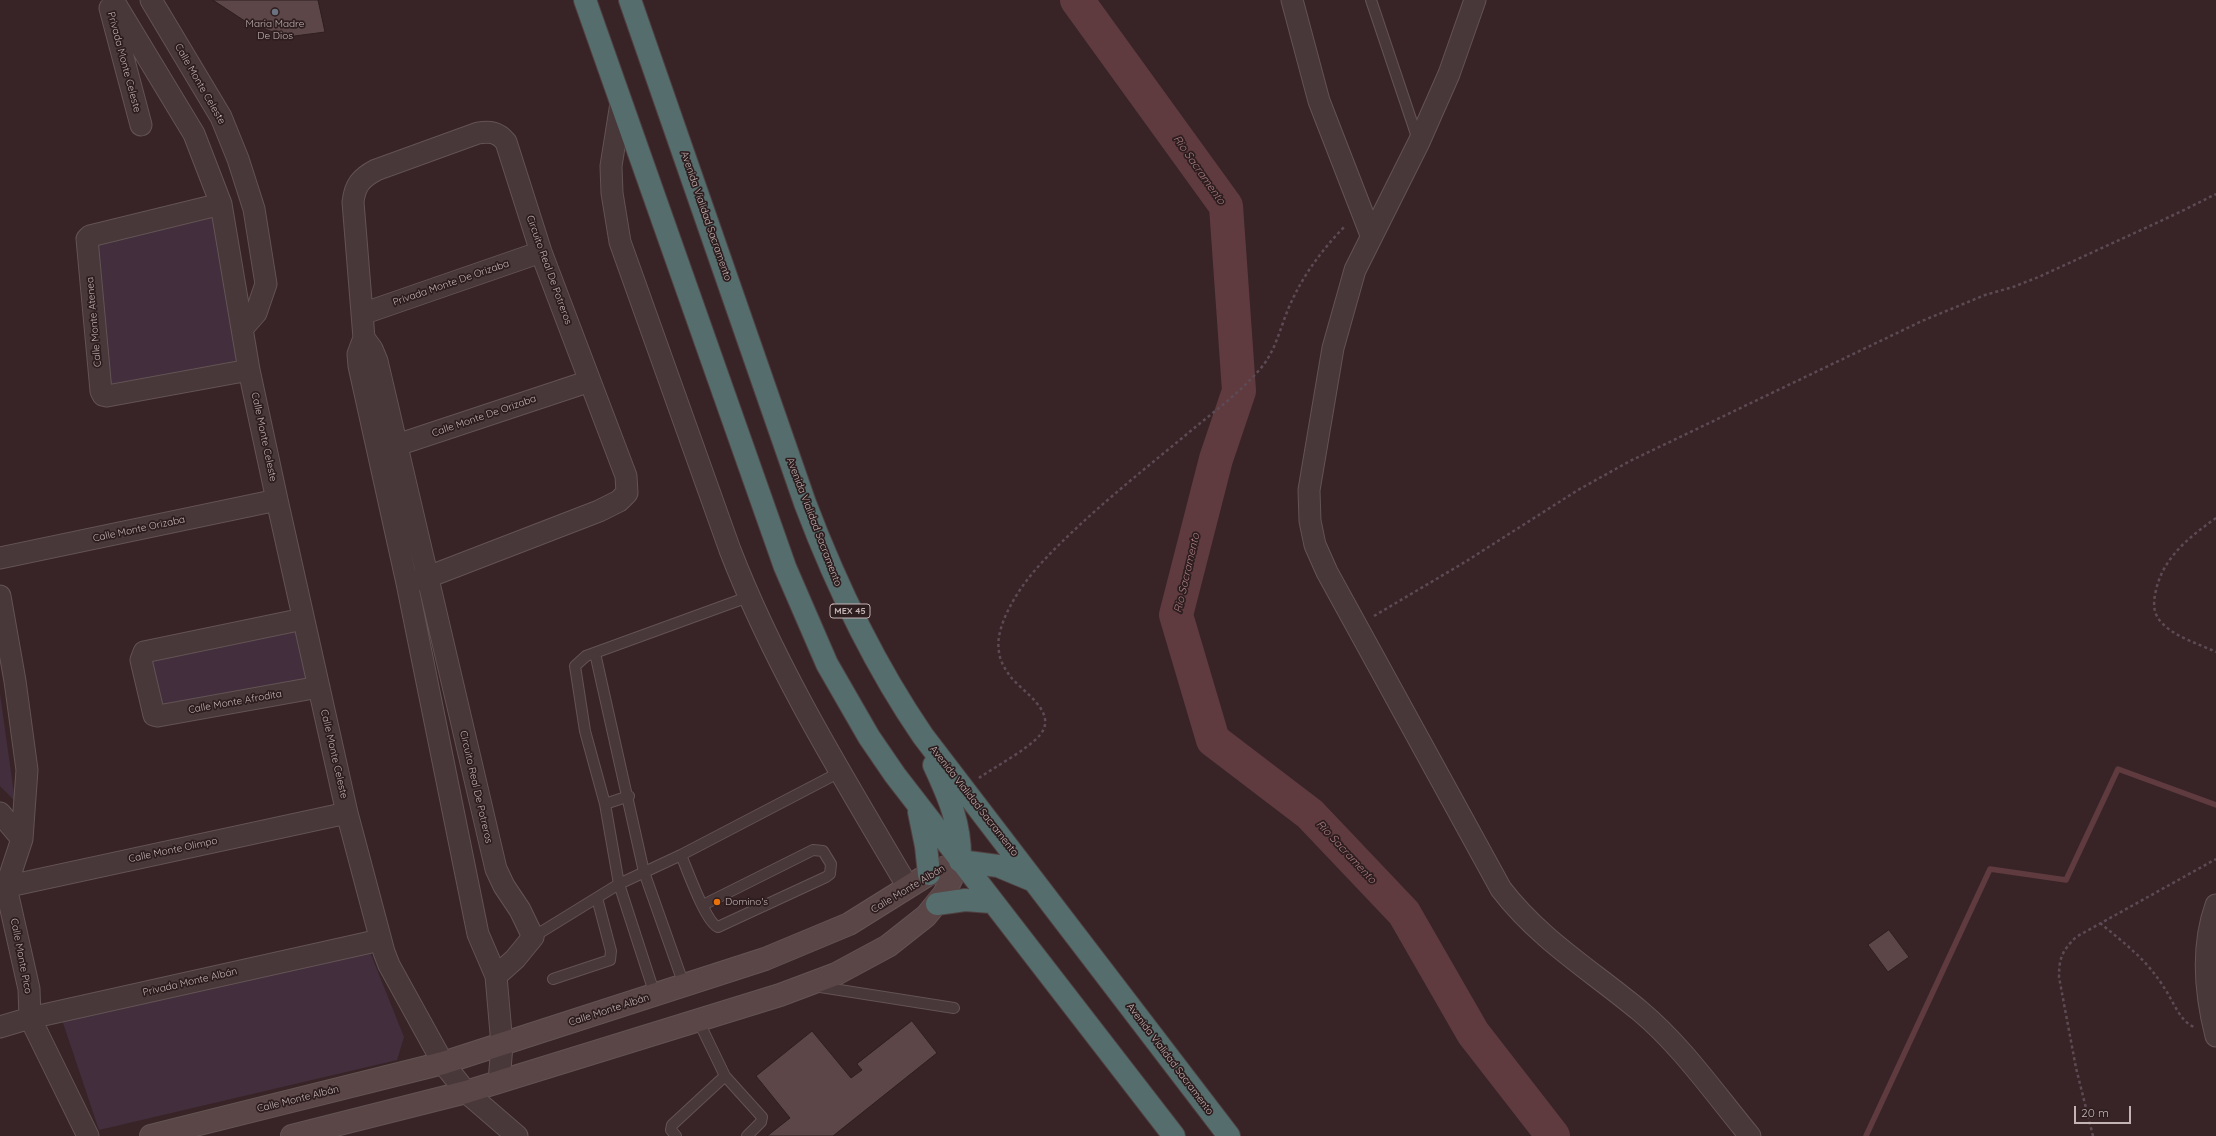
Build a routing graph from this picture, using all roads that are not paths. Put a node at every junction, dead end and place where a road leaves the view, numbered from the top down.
1 (108, 0) edge
2 (113, 0) edge
3 (151, 0) edge
4 (585, 0) edge
5 (630, 0) edge
6 (1292, 0) edge
7 (1371, 0) edge
8 (1475, 0) edge
9 (621, 103) junction
10 (221, 117) junction
11 (141, 125) dead end
12 (194, 134) junction
13 (1419, 142) junction
14 (222, 204) junction
15 (1372, 235) junction
16 (541, 252) junction
17 (362, 314) junction
18 (242, 329) junction
19 (364, 338) junction
20 (249, 370) junction
21 (590, 381) junction
22 (398, 445) junction
23 (378, 451) junction
24 (278, 500) junction
25 (0, 558) edge
26 (428, 577) junction
27 (407, 583) junction
28 (0, 596) edge
29 (748, 598) junction
30 (303, 619) junction
31 (595, 653) junction
32 (8, 684) edge
33 (319, 687) junction
34 (923, 736) junction
35 (840, 772) junction
36 (629, 796) junction
37 (605, 804) junction
38 (916, 804) junction
39 (0, 813) edge
40 (347, 813) junction
41 (22, 839) junction
42 (681, 855) junction
43 (960, 861) junction
44 (644, 872) junction
45 (929, 874) junction
46 (1037, 882) junction
47 (619, 884) junction
48 (3, 887) edge
49 (908, 887) junction
50 (597, 898) junction
51 (991, 902) junction
52 (937, 904) junction
53 (703, 905) junction
54 (2216, 905) edge
55 (533, 936) junction
56 (380, 940) junction
57 (496, 976) junction
58 (553, 979) dead end
59 (684, 985) junction
60 (808, 985) junction
61 (655, 995) junction
62 (954, 1008) dead end
63 (30, 1018) junction
64 (698, 1020) junction
65 (0, 1027) edge
66 (2216, 1036) edge
67 (502, 1045) junction
68 (443, 1063) junction
69 (725, 1076) junction
70 (500, 1082) junction
71 (466, 1092) junction
72 (88, 1136) edge
73 (151, 1136) edge
74 (292, 1136) edge
75 (517, 1136) edge
76 (676, 1136) edge
77 (747, 1136) edge
78 (1174, 1136) edge
79 (1229, 1136) edge
80 (1750, 1136) edge

1 - 11 street, Privada Monte Celeste
2 - 12 street, Calle Monte Celeste
3 - 10 street, Calle Monte Celeste
4 - 9 highway
5 - 34 highway, Avenida Vialidad Sacramento / MEX 45
6 - 15 street
7 - 13 lane
8 - 13 street
9 - 29 street
9 - 38 highway
10 - 12 street
10 - 18 street, Calle Monte Celeste
12 - 14 street, Calle Monte Celeste
13 - 15 street
14 - 18 street, Calle Monte Celeste
14 - 20 street, Calle Monte Atenea
15 - 80 street
16 - 17 street, Privada Monte De Orizaba
16 - 17 street, Circuito Real De Potreros
16 - 21 street, Circuito Real De Potreros
17 - 19 street, Circuito Real De Potreros
18 - 20 street, Calle Monte Celeste
19 - 22 street, Circuito Real De Potreros
19 - 23 street, Circuito Real De Potreros
20 - 24 street, Calle Monte Celeste
21 - 22 street, Calle Monte De Orizaba
21 - 26 street, Circuito Real De Potreros
22 - 23 street, Calle Monte De Orizaba
22 - 26 street, Circuito Real De Potreros
23 - 27 street, Circuito Real De Potreros
24 - 25 street, Calle Monte Orizaba
24 - 30 street, Calle Monte Celeste
26 - 27 street, Circuito Real De Potreros
26 - 55 street, Circuito Real De Potreros
27 - 57 street, Circuito Real De Potreros
28 - 32 street
29 - 31 lane
29 - 35 street
30 - 33 street, Calle Monte Celeste
30 - 33 street, Calle Monte Afrodita
31 - 36 lane
31 - 37 lane
32 - 41 street
33 - 40 street, Calle Monte Celeste
34 - 43 highway
34 - 46 highway, Avenida Vialidad Sacramento / MEX 45
35 - 42 lane
35 - 49 street
36 - 37 lane
36 - 44 lane
37 - 47 lane
38 - 43 highway
38 - 45 highway
39 - 41 street
40 - 48 street, Calle Monte Olimpo
40 - 56 street, Calle Monte Celeste
41 - 48 street
42 - 44 lane
42 - 53 lane
43 - 45 main road, Calle Monte Albán
43 - 46 highway
43 - 51 highway
43 - 52 main road, Calle Monte Albán
44 - 47 lane
44 - 59 lane
45 - 49 main road, Calle Monte Albán
46 - 79 highway, Avenida Vialidad Sacramento / MEX 45
47 - 50 lane
47 - 61 lane
48 - 63 street, Calle Monte Pico
49 - 59 main road, Calle Monte Albán
50 - 55 lane
50 - 58 lane
51 - 52 highway
51 - 78 highway
52 - 60 main road, Calle Monte Albán
53 - 53 lane
54 - 66 street
55 - 57 street
56 - 63 street, Privada Monte Albán
56 - 68 street, Calle Monte Celeste
57 - 67 street, Circuito Real De Potreros
59 - 61 main road, Calle Monte Albán
60 - 62 lane
60 - 64 main road, Calle Monte Albán
61 - 67 main road, Calle Monte Albán
63 - 65 street, Privada Monte Albán
63 - 72 street, Calle Monte Pico
64 - 69 lane
64 - 70 main road, Calle Monte Albán
67 - 68 main road, Calle Monte Albán
67 - 70 street, Circuito Real De Potreros
68 - 71 street, Calle Monte Celeste
68 - 73 main road, Calle Monte Albán
69 - 76 lane
69 - 77 lane
70 - 71 main road, Calle Monte Albán
71 - 74 main road, Calle Monte Albán
71 - 75 street, Calle Monte Celeste

